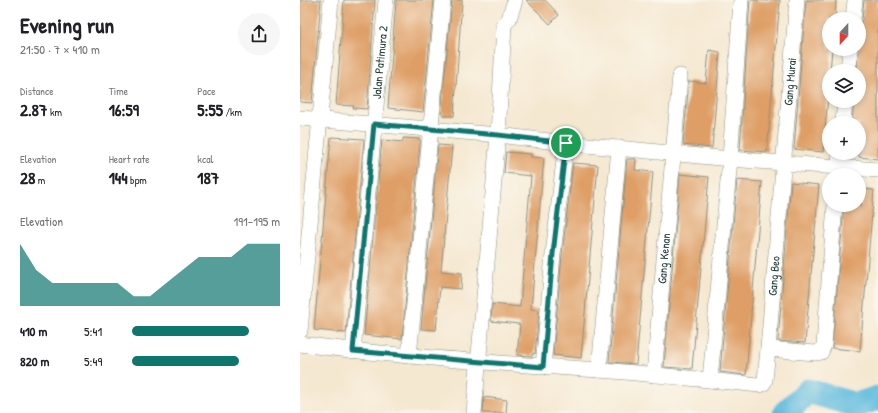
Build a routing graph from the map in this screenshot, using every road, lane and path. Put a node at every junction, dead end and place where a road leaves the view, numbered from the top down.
1 (331, 0) edge
2 (386, 0) edge
3 (443, 0) edge
4 (515, 0) edge
5 (741, 0) edge
6 (797, 0) edge
7 (855, 0) edge
8 (854, 12) edge
9 (680, 76) dead end
10 (300, 118) edge
11 (321, 119) junction
12 (374, 124) junction
13 (431, 130) junction
14 (498, 135) junction
15 (566, 143) junction
16 (619, 148) junction
17 (673, 153) junction
18 (730, 159) junction
19 (784, 163) junction
20 (839, 165) edge
21 (878, 170) edge
22 (834, 212) edge
23 (300, 331) edge
24 (300, 344) edge
25 (768, 349) junction
26 (353, 351) junction
27 (409, 356) junction
28 (478, 362) junction
29 (543, 367) junction
30 (655, 369) junction
31 (599, 370) junction
32 (710, 380) junction
33 (474, 413) edge

1 - 11 street
2 - 12 street, Jalan Patimura 2
3 - 13 street
4 - 14 street
5 - 18 street
6 - 19 street, Gang Murai
7 - 8 street
9 - 17 street, Gang Kenan
10 - 11 street
11 - 12 street
11 - 23 street
12 - 13 street
12 - 26 street, Jalan Patimura 2
13 - 14 street
13 - 27 street
14 - 15 street
14 - 28 street
15 - 16 street
15 - 29 street
16 - 17 street
16 - 31 street
17 - 18 street
17 - 30 street, Gang Kenan
18 - 19 street
18 - 32 street
19 - 20 street
19 - 25 street, Gang Beo
20 - 21 street
22 - 25 street
24 - 26 street
25 - 32 street, Gang Beo
26 - 27 street
27 - 28 street
28 - 29 street
28 - 33 street
29 - 31 street
30 - 31 street
30 - 32 street

